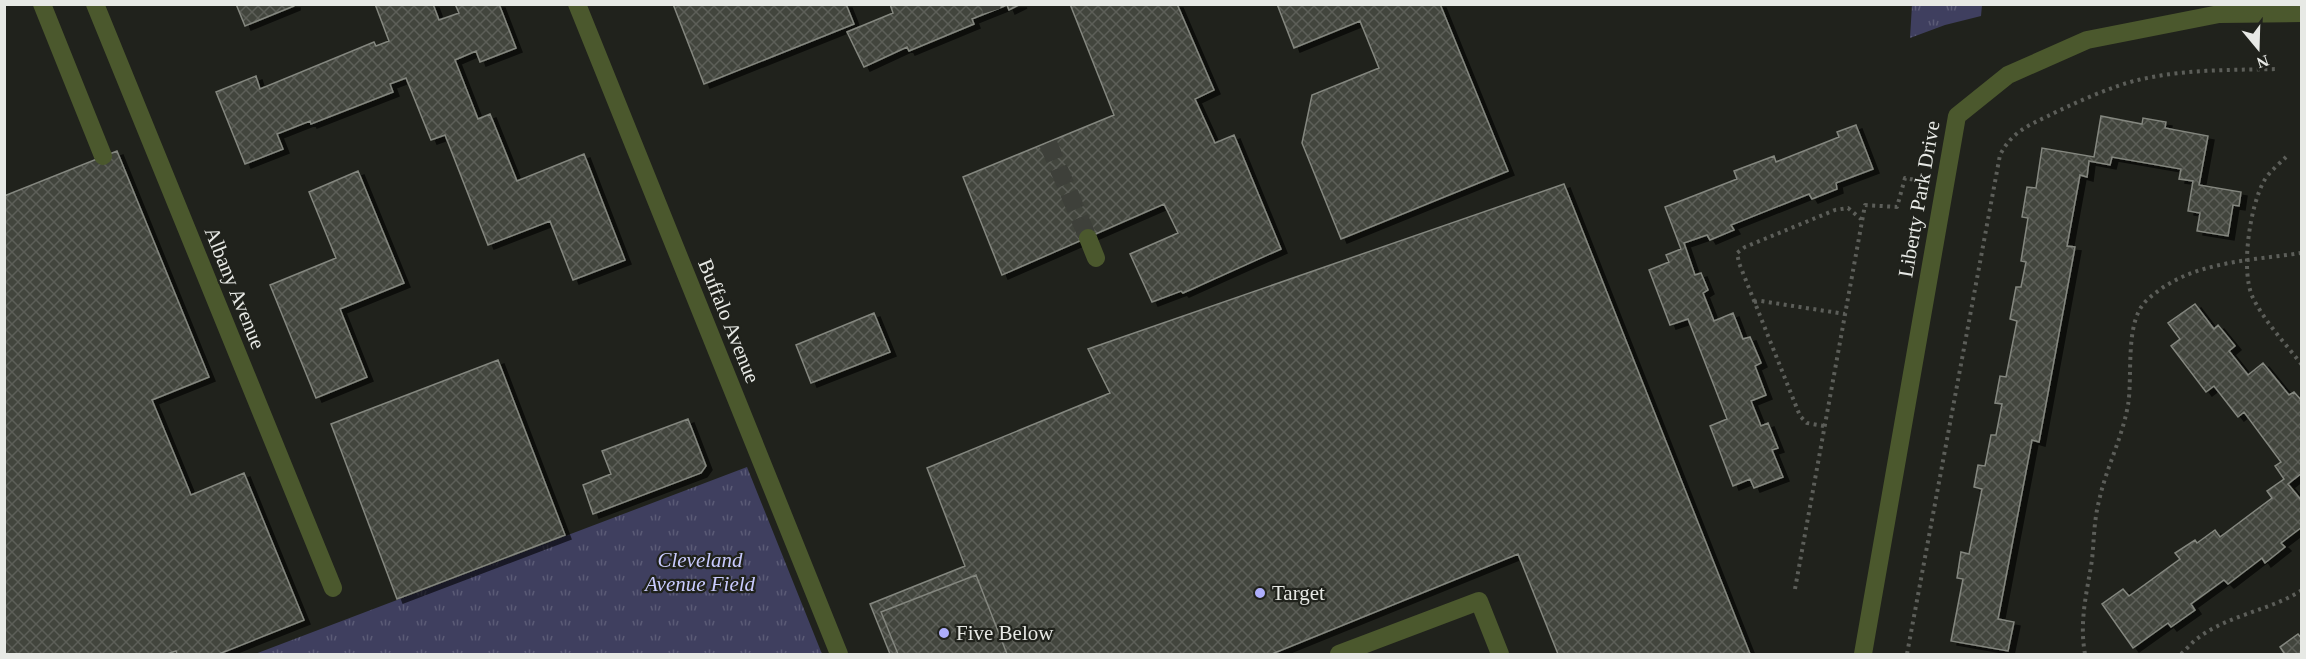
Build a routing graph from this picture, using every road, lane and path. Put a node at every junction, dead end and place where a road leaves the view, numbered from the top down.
1 (42, 4) edge
2 (95, 4) edge
3 (577, 4) edge
4 (2301, 13) edge
5 (2279, 69) dead end
6 (103, 156) dead end
7 (2286, 157) dead end
8 (1944, 184) junction
9 (1862, 220) junction
10 (1088, 237) tunnel mouth
11 (2301, 253) edge
12 (1096, 258) dead end
13 (2246, 261) junction
14 (1754, 302) junction
15 (1845, 314) junction
16 (2301, 365) edge
17 (1824, 426) junction
18 (333, 588) dead end
19 (1795, 589) dead end
20 (2301, 590) edge
21 (839, 654) edge
22 (1339, 654) edge
23 (1500, 654) edge
24 (1863, 654) edge
25 (1907, 654) edge
26 (2085, 654) edge
27 (2181, 654) edge

1 - 6 street
2 - 18 street, Albany Avenue
3 - 21 street, Buffalo Avenue
4 - 8 street, Liberty Park Drive
5 - 25 path
7 - 13 path
8 - 9 path
8 - 24 street, Liberty Park Drive
9 - 14 path
9 - 15 path
10 - 12 street
11 - 13 path
13 - 16 path
13 - 26 path
14 - 15 path
14 - 17 path
15 - 17 path
17 - 19 path
20 - 27 path
22 - 23 street

